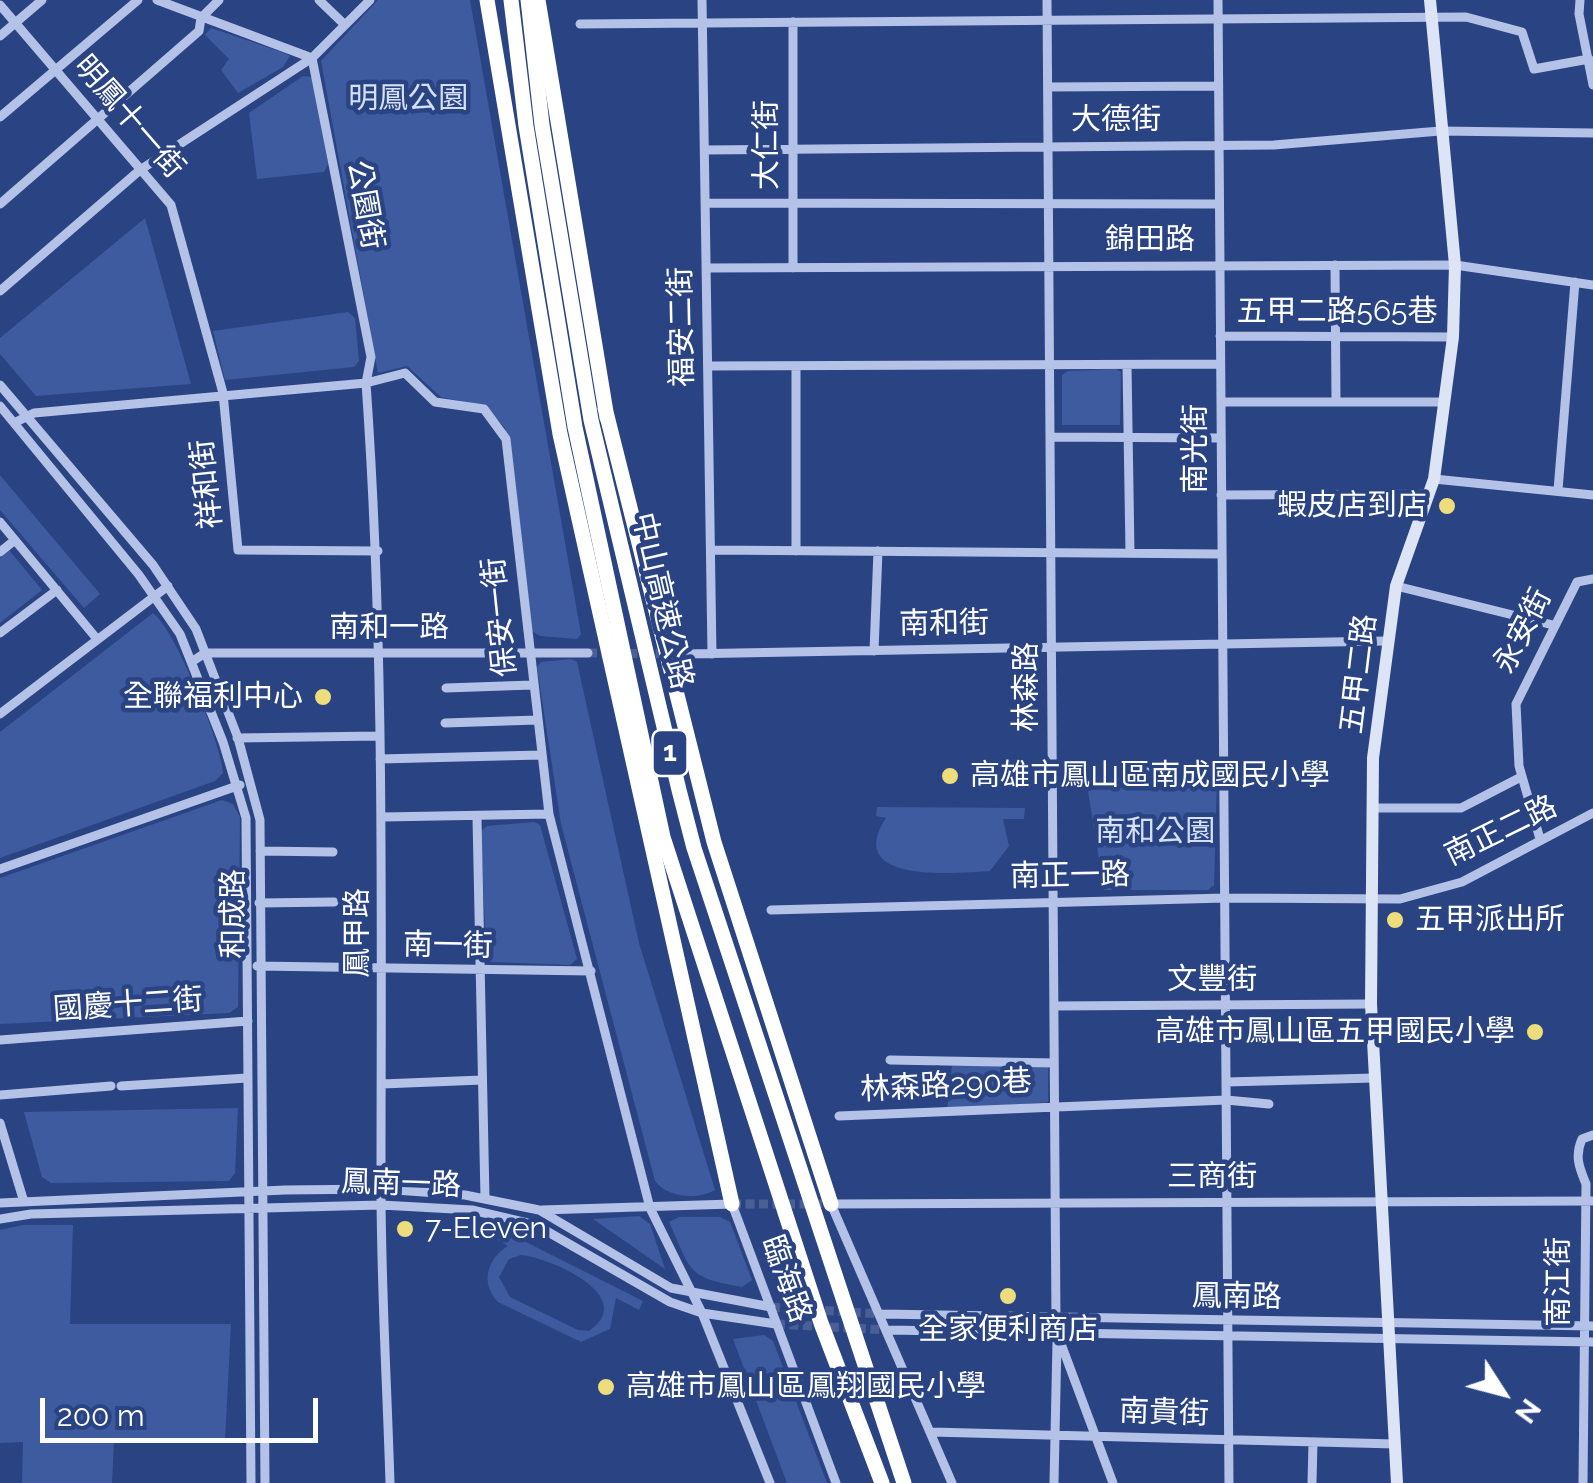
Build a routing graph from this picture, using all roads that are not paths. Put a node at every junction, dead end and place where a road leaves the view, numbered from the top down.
1 (42, 0) edge
2 (138, 0) edge
3 (157, 0) edge
4 (219, 0) edge
5 (320, 0) edge
6 (370, 0) edge
7 (487, 0) edge
8 (496, 0) edge
9 (511, 0) edge
10 (702, 0) edge
11 (1047, 0) edge
12 (1218, 0) edge
13 (1430, 0) edge
14 (1580, 0) edge
15 (537, 1) edge
16 (0, 6) edge
17 (1432, 17) junction
18 (201, 18) junction
19 (1218, 19) junction
20 (1048, 20) junction
21 (793, 22) junction
22 (15, 23) junction
23 (702, 23) junction
24 (580, 24) dead end
25 (345, 25) junction
26 (0, 36) edge
27 (312, 58) junction
28 (1589, 59) junction
29 (55, 70) junction
30 (1593, 85) edge
31 (1218, 86) junction
32 (1048, 87) junction
33 (0, 117) edge
34 (98, 119) junction
35 (1440, 131) junction
36 (1593, 132) edge
37 (1048, 145) junction
38 (1219, 145) junction
39 (704, 150) junction
40 (791, 150) junction
41 (514, 165) junction
42 (140, 170) junction
43 (705, 203) junction
44 (0, 204) edge
45 (791, 204) junction
46 (1048, 204) junction
47 (1219, 204) junction
48 (1220, 264) junction
49 (1335, 265) junction
50 (1049, 266) junction
51 (1455, 266) junction
52 (706, 268) junction
53 (793, 268) junction
54 (1575, 282) junction
55 (1593, 285) edge
56 (1, 288) edge
57 (1220, 336) junction
58 (1336, 337) junction
59 (1452, 338) junction
60 (1220, 364) junction
61 (1127, 365) junction
62 (708, 366) junction
63 (796, 366) junction
64 (1050, 366) junction
65 (366, 383) junction
66 (0, 385) edge
67 (223, 393) junction
68 (1221, 402) junction
69 (1336, 402) junction
70 (1445, 402) junction
71 (0, 406) edge
72 (605, 408) junction
73 (25, 416) junction
74 (14, 423) junction
75 (560, 434) junction
76 (1050, 438) junction
77 (1128, 438) junction
78 (1221, 438) junction
79 (1434, 479) junction
80 (1558, 490) junction
81 (1428, 494) junction
82 (1222, 495) junction
83 (1593, 495) edge
84 (0, 522) edge
85 (15, 540) junction
86 (711, 550) junction
87 (378, 551) junction
88 (796, 551) junction
89 (0, 552) edge
90 (874, 552) junction
91 (1051, 553) junction
92 (1130, 553) junction
93 (1222, 554) junction
94 (1593, 580) edge
95 (168, 586) junction
96 (1396, 586) junction
97 (56, 590) junction
98 (154, 596) junction
99 (1553, 625) junction
100 (0, 633) edge
101 (97, 639) junction
102 (1386, 641) junction
103 (1222, 644) junction
104 (1052, 648) junction
105 (874, 651) junction
106 (206, 652) junction
107 (377, 653) junction
108 (528, 653) junction
109 (588, 654) tunnel mouth
110 (684, 654) tunnel mouth
111 (712, 654) junction
112 (192, 660) junction
113 (532, 685) junction
114 (446, 688) dead end
115 (0, 714) edge
116 (537, 720) junction
117 (446, 723) dead end
118 (379, 736) junction
119 (238, 738) junction
120 (223, 742) junction
121 (542, 755) junction
122 (380, 759) junction
123 (1052, 770) junction
124 (1224, 773) junction
125 (649, 774) junction
126 (1522, 776) junction
127 (252, 782) junction
128 (238, 786) junction
129 (679, 790) junction
130 (1373, 808) junction
131 (550, 814) junction
132 (1591, 814) edge
133 (383, 817) junction
134 (477, 818) junction
135 (1593, 827) edge
136 (1540, 839) junction
137 (260, 851) junction
138 (333, 852) dead end
139 (0, 869) edge
140 (1225, 898) junction
141 (1371, 900) junction
142 (1053, 901) junction
143 (334, 902) dead end
144 (259, 903) junction
145 (771, 910) dead end
146 (244, 965) junction
147 (258, 966) junction
148 (383, 970) junction
149 (480, 971) junction
150 (591, 971) junction
151 (1226, 1004) junction
152 (1371, 1004) junction
153 (1054, 1006) junction
154 (260, 1020) junction
155 (245, 1021) junction
156 (0, 1040) edge
157 (890, 1060) dead end
158 (1054, 1062) junction
159 (246, 1078) junction
160 (1374, 1078) junction
161 (482, 1080) junction
162 (1226, 1082) junction
163 (382, 1084) junction
164 (0, 1095) edge
165 (1226, 1100) junction
166 (1269, 1104) dead end
167 (1054, 1106) junction
168 (839, 1116) dead end
169 (0, 1122) edge
170 (1593, 1135) edge
171 (381, 1189) junction
172 (265, 1191) junction
173 (248, 1192) junction
174 (485, 1198) junction
175 (24, 1200) junction
176 (1589, 1201) edge
177 (1227, 1202) junction
178 (1380, 1202) junction
179 (0, 1203) edge
180 (1055, 1203) junction
181 (732, 1204) junction
182 (832, 1204) junction
183 (381, 1205) junction
184 (248, 1208) junction
185 (265, 1208) junction
186 (650, 1208) junction
187 (539, 1210) junction
188 (25, 1215) junction
189 (0, 1219) edge
190 (536, 1225) junction
191 (689, 1294) junction
192 (771, 1307) junction
193 (702, 1313) junction
194 (881, 1314) junction
195 (1056, 1319) junction
196 (1228, 1322) junction
197 (776, 1324) junction
198 (1388, 1324) junction
199 (1588, 1326) edge
200 (888, 1330) junction
201 (1057, 1334) junction
202 (1228, 1336) junction
203 (1388, 1340) junction
204 (1588, 1342) edge
205 (1588, 1407) edge
206 (931, 1432) junction
207 (1055, 1435) junction
208 (1094, 1436) junction
209 (1229, 1440) junction
210 (1313, 1442) junction
211 (1396, 1444) junction
212 (1588, 1445) edge
213 (251, 1483) edge
214 (265, 1483) edge
215 (390, 1483) edge
216 (770, 1483) edge
217 (836, 1483) edge
218 (882, 1483) edge
219 (904, 1483) edge
220 (952, 1483) edge
221 (1054, 1483) edge
222 (1113, 1483) edge
223 (1229, 1483) edge
224 (1312, 1483) edge
225 (1397, 1483) edge
226 (1584, 1483) edge

1 - 22 street
2 - 29 street
3 - 18 street
4 - 18 street
5 - 25 street
6 - 25 street
7 - 41 highway
8 - 41 highway
9 - 125 highway, 中山高速公路 / 1, bridge
10 - 23 street, 福安二街
11 - 20 street, 林森路
12 - 19 street, 南光街
13 - 17 main road, 五甲二路
14 - 28 street
15 - 72 highway
15 - 129 highway, 中山高速公路 / 1, bridge
16 - 22 street, 明鳳十一街
17 - 19 street
17 - 28 street
17 - 35 main road, 五甲二路
18 - 27 street
18 - 34 street
19 - 20 street
19 - 31 street, 南光街
20 - 21 street
20 - 32 street, 林森路
21 - 23 street
21 - 40 street, 大仁街
22 - 26 street
22 - 29 street, 明鳳十一街
23 - 24 street
23 - 39 street, 福安二街
25 - 27 street
27 - 42 street
27 - 65 street, 公園街
28 - 30 street
29 - 33 street
29 - 34 street, 明鳳十一街
31 - 32 street
31 - 38 street, 南光街
32 - 37 street, 林森路
34 - 42 street, 明鳳十一街
34 - 44 street
35 - 36 street, 大德街
35 - 38 street, 大德街
35 - 51 main road, 五甲二路
37 - 38 street, 大德街
37 - 40 street, 大德街
37 - 46 street, 林森路
38 - 47 street, 南光街
39 - 40 street, 大德街
39 - 43 street, 福安二街
40 - 45 street, 大仁街
41 - 75 highway
42 - 56 street
42 - 67 street, 明鳳十一街
43 - 45 street
43 - 52 street, 福安二街
45 - 46 street
45 - 53 street, 大仁街
46 - 47 street
46 - 50 street, 林森路
47 - 48 street, 南光街
48 - 49 street, 錦田路
48 - 50 street, 錦田路
48 - 57 street, 南光街
49 - 51 street, 錦田路
49 - 58 street
50 - 53 street, 錦田路
50 - 64 street, 林森路
51 - 54 street, 錦田路
51 - 59 main road, 五甲二路
52 - 53 street, 錦田路
52 - 62 street, 福安二街
54 - 55 street, 錦田路
54 - 80 street
57 - 58 street, 五甲二路565巷
57 - 60 street, 南光街
58 - 59 street, 五甲二路565巷
58 - 69 street
59 - 70 main road, 五甲二路
60 - 61 street
60 - 68 street, 南光街
61 - 64 street
61 - 77 street
62 - 63 street
62 - 86 street, 福安二街
63 - 64 street
63 - 88 street
64 - 76 street, 林森路
65 - 67 street, 保安一街
65 - 87 street, 鳳甲路
65 - 108 street, 保安一街
66 - 73 street, 和成路
67 - 73 street, 保安一街
67 - 87 street, 祥和街
68 - 69 street
68 - 78 street, 南光街
69 - 70 street
70 - 79 main road, 五甲二路
71 - 74 street, 和成路
72 - 129 highway
72 - 182 highway
73 - 74 street, 保安一街
73 - 95 street, 和成路
74 - 98 street, 和成路
75 - 125 highway
75 - 181 highway
76 - 77 street
76 - 91 street, 林森路
77 - 78 street
77 - 92 street
78 - 82 street, 南光街
79 - 80 street
79 - 81 main road, 五甲二路
80 - 83 street
81 - 82 street
81 - 96 main road, 五甲二路
82 - 93 street, 南光街
84 - 85 street
85 - 89 street
85 - 97 street
86 - 88 street
86 - 111 street, 福安二街
87 - 107 street, 鳳甲路
88 - 90 street
90 - 91 street
90 - 105 street
91 - 92 street
91 - 104 street, 林森路
92 - 93 street
93 - 103 street, 南光街
94 - 99 street, 永安街
95 - 98 street
95 - 106 street, 和成路
96 - 99 street
96 - 102 main road, 五甲二路
97 - 100 street
97 - 101 street
98 - 101 street
98 - 112 street, 和成路
99 - 126 street, 永安街
101 - 115 street
102 - 103 street, 南和街
102 - 130 main road, 五甲二路
103 - 104 street, 南和街
103 - 124 street, 南光街
104 - 105 street, 南和街
104 - 123 street, 林森路
105 - 111 street, 南和街
106 - 107 street, 南和一路
106 - 112 street
106 - 119 street, 和成路
107 - 108 street, 南和一路
107 - 118 street, 鳳甲路
108 - 109 street, 南和一路
108 - 113 street, 保安一街
110 - 111 street, 南和街
112 - 120 street, 和成路
113 - 114 street
113 - 116 street, 保安一街
116 - 117 street
116 - 121 street, 保安一街
118 - 119 street
118 - 122 street, 鳳甲路
119 - 120 street
119 - 127 street, 和成路
120 - 128 street, 和成路
121 - 122 street
121 - 131 street, 保安一街
122 - 133 street, 鳳甲路
123 - 124 street
123 - 142 street, 林森路
124 - 140 street, 南光街
125 - 218 highway, 中山高速公路 / 1, bridge
126 - 130 street
126 - 136 street, 永安街
127 - 128 street
127 - 137 street, 和成路
128 - 139 street
128 - 146 street, 和成路
129 - 219 highway, 中山高速公路 / 1, bridge
130 - 141 main road, 五甲二路
131 - 134 street
131 - 150 street, 保安一街
132 - 135 street
132 - 136 street, 南正二路
133 - 134 street
133 - 148 street, 鳳甲路
134 - 149 street
136 - 141 street, 南正二路
137 - 138 street
137 - 144 street, 和成路
140 - 141 street, 南正一路
140 - 142 street, 南正一路
140 - 151 street, 南光街
141 - 152 main road, 五甲二路
142 - 145 street, 南正一路
142 - 153 street, 林森路
143 - 144 street
144 - 147 street, 和成路
146 - 147 street, 南一街
146 - 155 street, 和成路
147 - 148 street, 南一街
147 - 154 street, 和成路
148 - 149 street, 南一街
148 - 163 street, 鳳甲路
149 - 150 street, 南一街
149 - 161 street
150 - 186 street, 保安一街
151 - 152 street, 文豐街
151 - 153 street, 文豐街
151 - 162 street, 南光街
152 - 160 main road, 五甲二路
153 - 158 street, 林森路
154 - 155 street, 國慶十二街
154 - 172 street, 和成路
155 - 156 street, 國慶十二街
155 - 159 street, 和成路
157 - 158 street
158 - 167 street, 林森路
159 - 164 street
159 - 173 street, 和成路
160 - 162 street
160 - 178 main road, 五甲二路
161 - 163 street
161 - 174 street
162 - 165 street, 南光街
163 - 171 street, 鳳甲路
165 - 166 street, 林森路290巷
165 - 167 street, 林森路290巷
165 - 177 street, 南光街
167 - 168 street, 林森路290巷
167 - 180 street, 林森路
169 - 175 street
170 - 176 street, 南江街
171 - 172 street, 鳳南一路
171 - 174 street, 鳳南一路
171 - 183 street, 鳳甲路
172 - 173 street, 鳳南一路
172 - 185 street, 和成路
173 - 175 street, 鳳南一路
173 - 184 street, 和成路
174 - 187 street, 鳳南一路
175 - 179 street, 鳳南一路
175 - 188 street
176 - 178 street, 三商街
176 - 199 street, 南江街
177 - 178 street, 三商街
177 - 180 street, 三商街
177 - 196 street, 南光街
178 - 198 main road, 五甲二路
180 - 182 street, 三商街
180 - 195 street, 林森路
181 - 186 street
181 - 192 street, 臨海路
182 - 194 street
183 - 185 street, 鳳南一路
183 - 190 street, 鳳南一路
183 - 215 street, 鳳甲路
184 - 185 street, 鳳南一路
184 - 188 street, 鳳南一路
184 - 213 street, 和成路
185 - 214 street, 和成路
186 - 187 street
186 - 191 street, 保安一街
187 - 190 street
187 - 191 street, 鳳南一路
188 - 189 street, 鳳南一路
190 - 193 street, 鳳南一路
191 - 192 street, 鳳南一路
191 - 193 street, 保安一街
192 - 197 street, 臨海路
193 - 197 street, 鳳南一路
193 - 216 street, 保安一街
194 - 195 street, 鳳南路
194 - 200 street
195 - 196 street, 鳳南路
195 - 201 street, 林森路
196 - 198 street, 鳳南路
196 - 202 street, 南光街
197 - 217 street, 臨海路
198 - 199 street, 鳳南路
198 - 203 main road, 五甲二路
199 - 204 street, 南江街
200 - 201 street, 鳳南路
200 - 206 street
201 - 202 street, 鳳南路
201 - 207 street
201 - 208 street, 林森路
202 - 203 street, 鳳南路
202 - 209 street, 南光街
203 - 204 street, 鳳南路
203 - 211 main road, 五甲二路
204 - 205 street, 南江街
205 - 212 street, 南江街
206 - 207 street, 南貴街
206 - 220 street
207 - 208 street, 南貴街
207 - 221 street
208 - 209 street, 南貴街
208 - 222 street, 林森路
209 - 210 street, 南貴街
209 - 223 street, 南光街
210 - 211 street, 南貴街
210 - 224 street
211 - 225 main road, 五甲二路
212 - 226 street, 南江街

